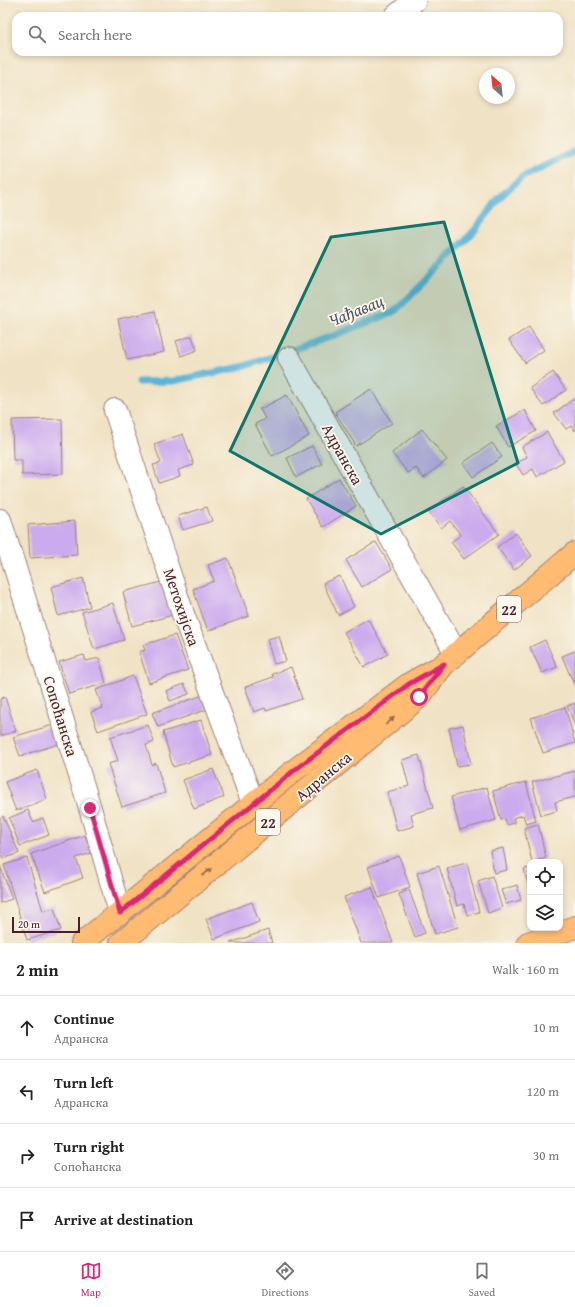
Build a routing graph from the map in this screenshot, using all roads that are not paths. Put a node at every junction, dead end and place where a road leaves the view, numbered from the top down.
1 (415, 0) edge
2 (401, 12) edge
3 (289, 358) dead end
4 (115, 410) dead end
5 (0, 520) edge
6 (575, 553) edge
7 (450, 659) junction
8 (253, 803) junction
9 (176, 897) junction
10 (120, 913) junction
11 (575, 927) edge
12 (87, 942) edge
13 (121, 943) edge
14 (144, 943) edge
15 (528, 943) edge

1 - 2 street
3 - 7 street, Адранска
4 - 8 street, Метохијска
5 - 10 street, Сопоћанска
6 - 7 main road, Адранска / 22
7 - 8 main road, Адранска / 22
9 -> 7 main road, Адранска / 22
8 - 10 main road, Адранска / 22
9 - 13 main road, Адранска / 22
9 - 14 main road
10 - 12 main road, Адранска / 22
11 - 15 main road

